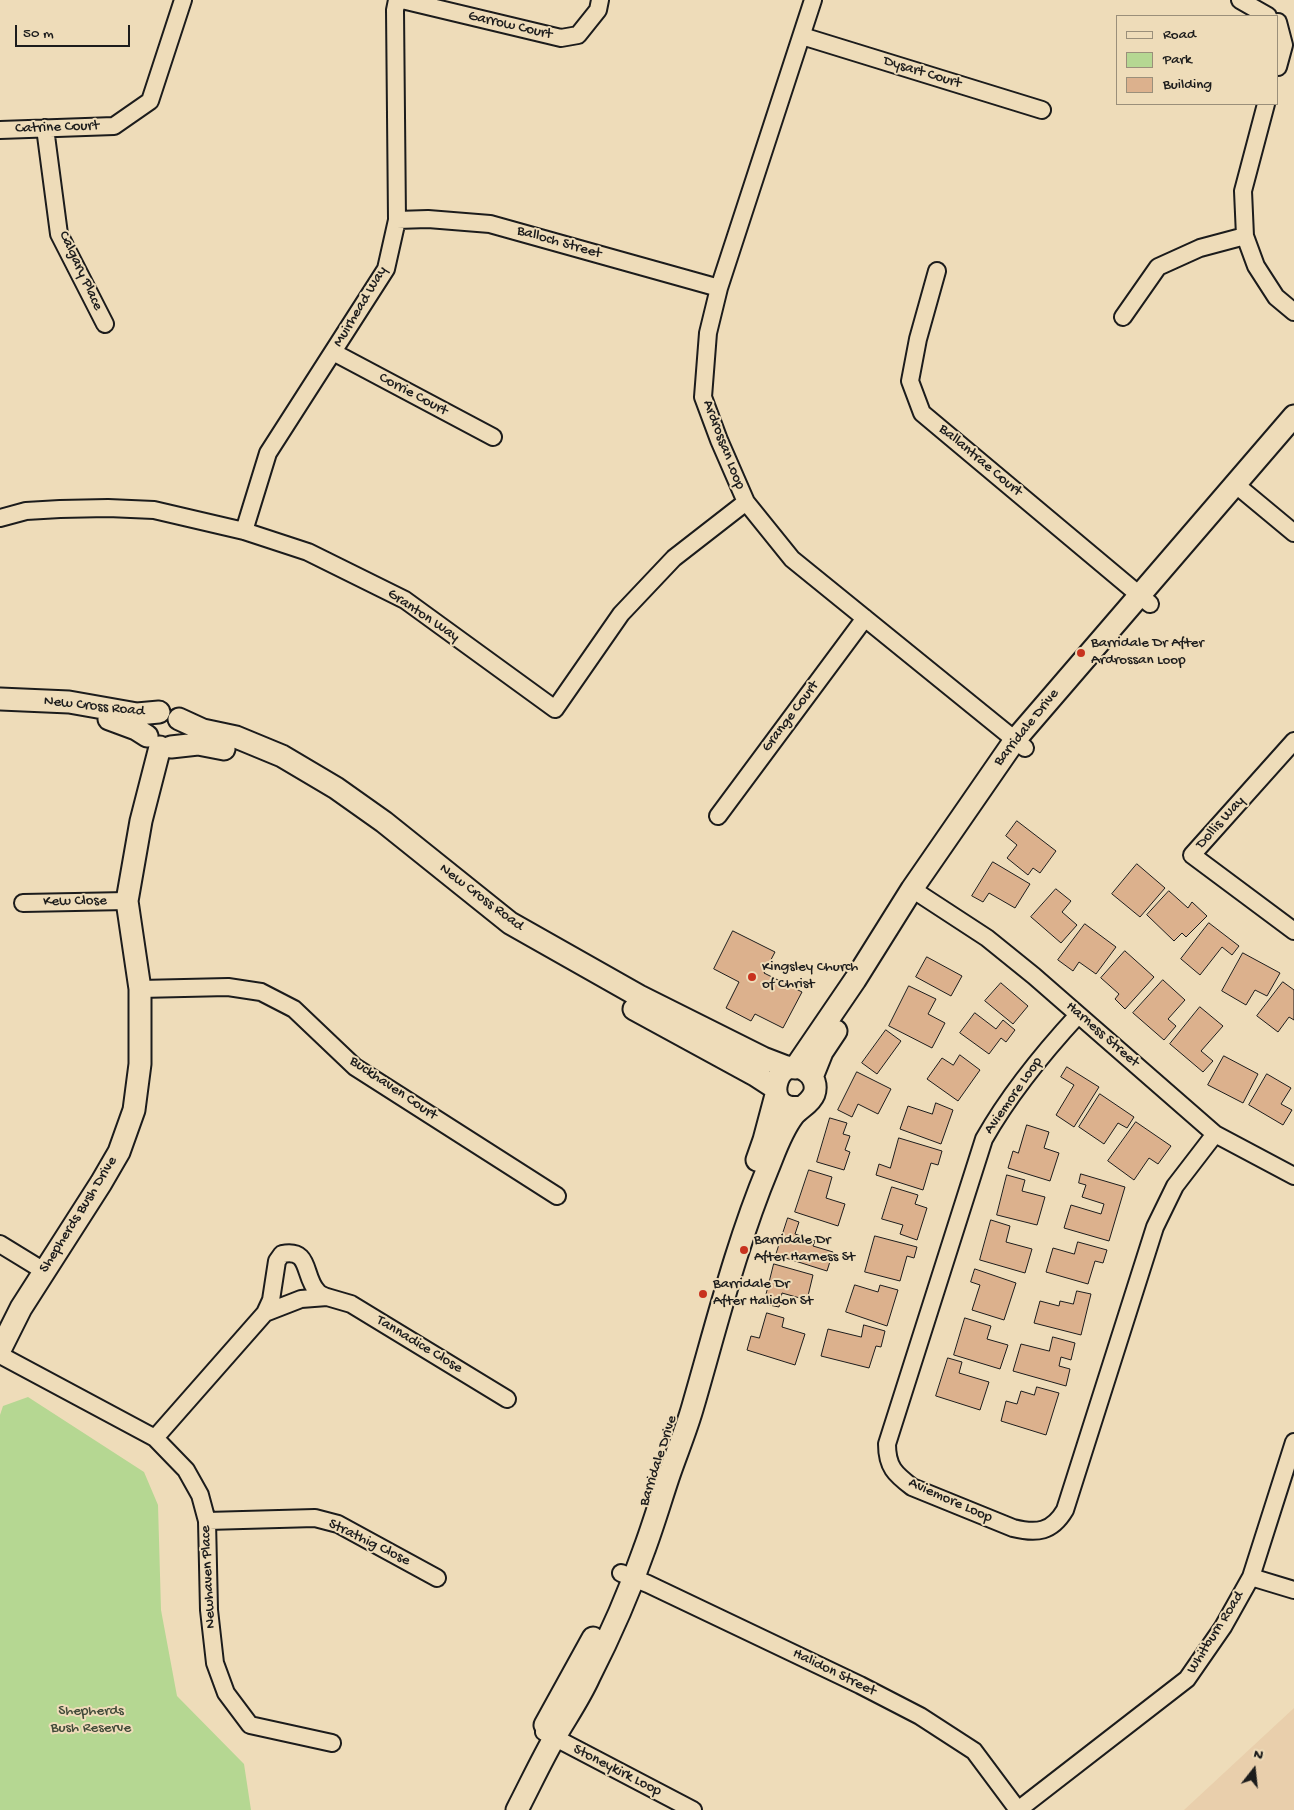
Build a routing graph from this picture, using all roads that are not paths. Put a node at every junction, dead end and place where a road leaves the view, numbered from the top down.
1 (184, 0) edge
2 (397, 0) edge
3 (402, 0) edge
4 (600, 0) edge
5 (813, 0) edge
6 (1240, 0) edge
7 (1266, 15) edge
8 (1279, 26) edge
9 (802, 36) junction
10 (1279, 63) edge
11 (1266, 105) edge
12 (1042, 110) dead end
13 (45, 128) junction
14 (0, 130) edge
15 (396, 220) junction
16 (1244, 236) junction
17 (937, 270) dead end
18 (719, 288) junction
19 (1294, 312) edge
20 (1123, 317) dead end
21 (105, 324) dead end
22 (333, 352) junction
23 (1294, 416) edge
24 (493, 437) dead end
25 (1294, 438) edge
26 (1240, 488) junction
27 (746, 502) junction
28 (0, 518) edge
29 (244, 531) junction
30 (1294, 533) edge
31 (1145, 599) junction
32 (865, 618) junction
33 (0, 699) edge
34 (0, 712) edge
35 (159, 712) junction
36 (180, 719) junction
37 (1294, 741) edge
38 (160, 744) junction
39 (1020, 744) junction
40 (718, 816) dead end
41 (918, 893) junction
42 (127, 901) junction
43 (23, 904) dead end
44 (1294, 931) edge
45 (140, 989) junction
46 (1078, 1015) junction
47 (799, 1071) junction
48 (776, 1092) junction
49 (801, 1107) junction
50 (1215, 1134) junction
51 (1294, 1176) edge
52 (557, 1196) dead end
53 (0, 1244) edge
54 (44, 1271) junction
55 (327, 1297) junction
56 (265, 1313) junction
57 (0, 1350) edge
58 (0, 1355) edge
59 (507, 1399) dead end
60 (155, 1438) junction
61 (1294, 1442) edge
62 (207, 1522) junction
63 (627, 1576) junction
64 (1250, 1577) junction
65 (437, 1578) dead end
66 (1294, 1590) edge
67 (548, 1734) junction
68 (332, 1742) dead end
69 (502, 1810) edge
70 (517, 1810) edge
71 (693, 1810) edge
72 (1018, 1810) edge

1 - 13 street, Catrine Court
2 - 15 street, Muirhead Way
3 - 4 street, Garrow Court
5 - 9 street, Ardrossan Loop
6 - 7 street
8 - 10 street
9 - 12 street, Dysart Court
9 - 18 street, Ardrossan Loop
11 - 16 street
13 - 14 street, Catrine Court
13 - 21 street, Calgary Place
15 - 18 street, Balloch Street
15 - 22 street, Muirhead Way
16 - 19 street
16 - 20 street
17 - 31 street, Ballantrae Court
18 - 27 street, Ardrossan Loop
22 - 24 street, Corrie Court
22 - 29 street, Muirhead Way
23 - 26 street, Barridale Drive
25 - 26 street, Barridale Drive
26 - 30 street
26 - 31 street, Barridale Drive
27 - 29 street, Granton Way
27 - 32 street, Ardrossan Loop
28 - 29 street, Granton Way
31 - 39 street, Barridale Drive
32 - 39 street, Ardrossan Loop
32 - 40 street, Grange Court
33 - 35 street, New Cross Road
34 - 38 street, New Cross Road
35 - 36 street
35 - 38 street
36 - 38 street
36 - 47 street, New Cross Road
37 - 44 street, Dollis Way
38 - 42 street, Shepherds Bush Drive
38 - 48 street, New Cross Road
39 - 41 street, Barridale Drive
41 - 46 street, Harness Street
41 - 47 street, Barridale Drive
42 - 43 street, Kew Close
42 - 45 street, Shepherds Bush Drive
45 - 52 street, Buckhaven Court
45 - 54 street, Shepherds Bush Drive
46 - 50 street, Harness Street
46 - 50 street, Aviemore Loop
47 - 48 street
47 - 49 street
48 - 49 street
48 - 63 street, Barridale Drive
49 - 63 street, Barridale Drive
50 - 51 street, Harness Street
53 - 54 street
54 - 57 street, Shepherds Bush Drive
55 - 56 street, Tannadice Close
55 - 56 street, Tannadice Close
55 - 59 street, Tannadice Close
56 - 60 street, Tannadice Close
58 - 60 street, Newhaven Place
60 - 62 street, Newhaven Place
61 - 64 street, Whitburn Road
62 - 65 street, Strathig Close
62 - 68 street, Newhaven Place
63 - 67 street, Barridale Drive
63 - 72 street, Halidon Street
64 - 66 street
64 - 72 street, Whitburn Road
67 - 69 street, Barridale Drive
67 - 70 street, Barridale Drive
67 - 71 street, Stoneykirk Loop

